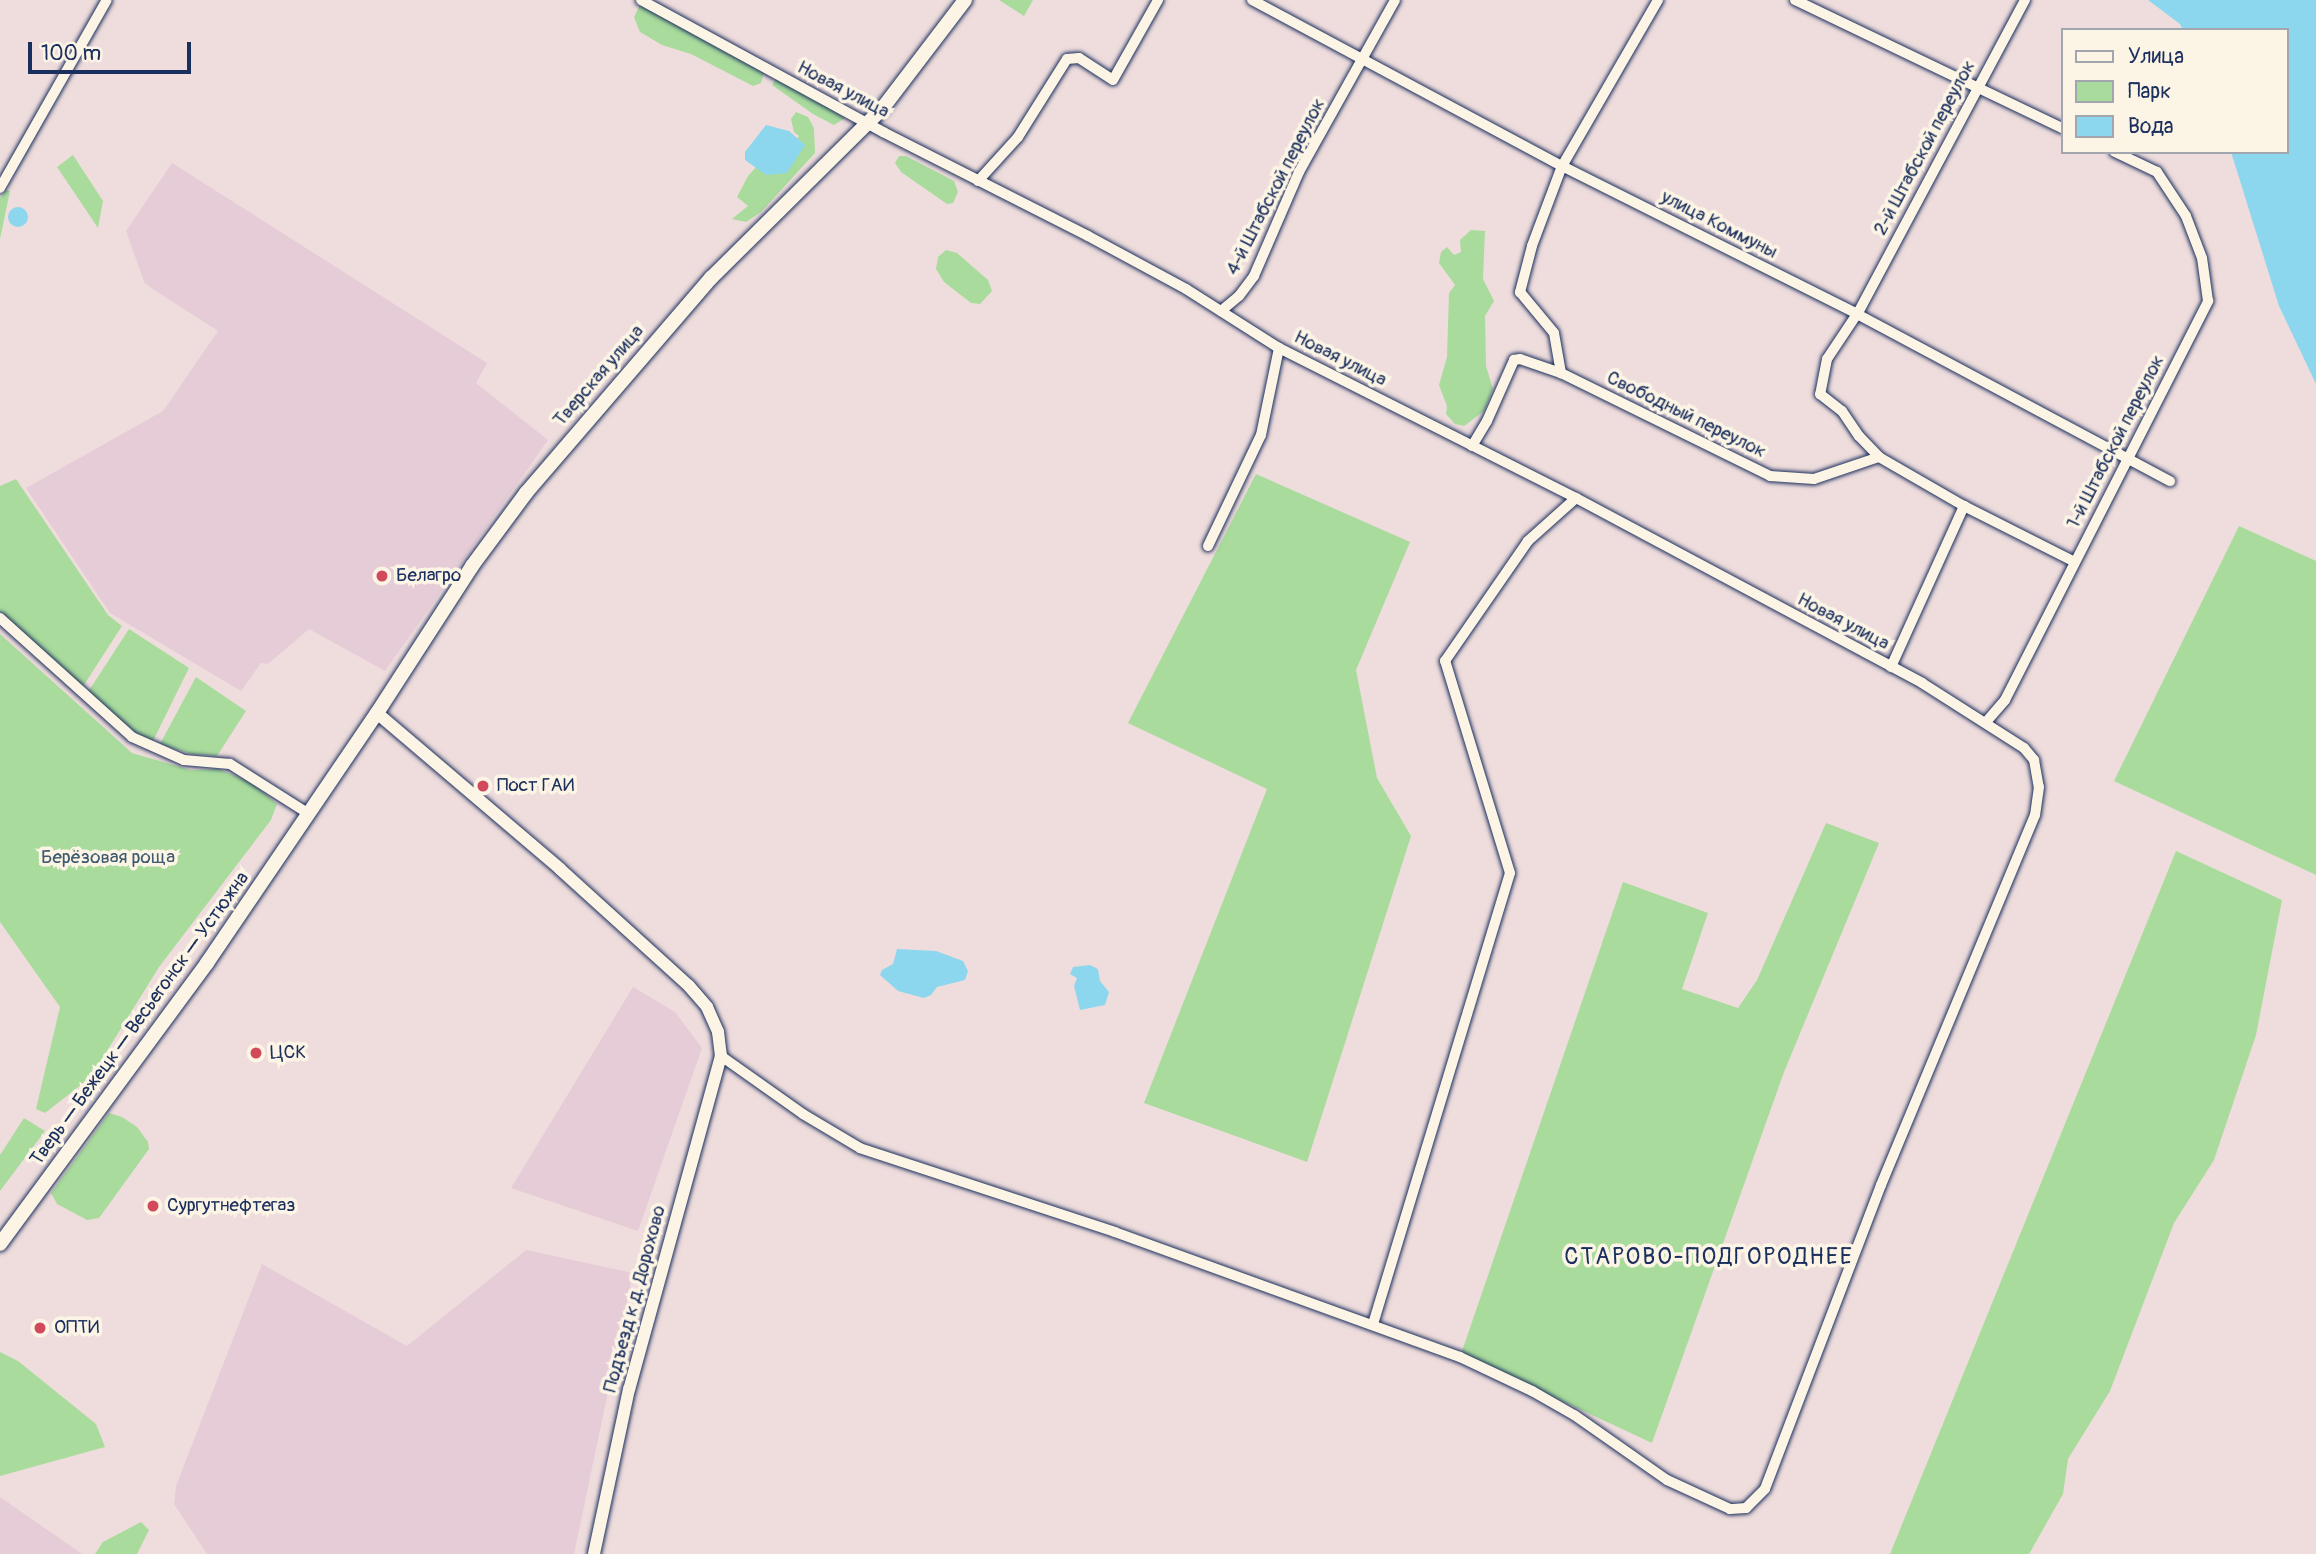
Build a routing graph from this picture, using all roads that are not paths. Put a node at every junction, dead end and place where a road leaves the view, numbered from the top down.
1 (107, 0) edge
2 (641, 0) edge
3 (965, 0) edge
4 (1158, 0) edge
5 (1252, 0) edge
6 (1395, 0) edge
7 (1658, 0) edge
8 (1795, 0) edge
9 (2025, 0) edge
10 (1364, 59) junction
11 (1976, 89) junction
12 (867, 123) junction
13 (2060, 127) edge
14 (2119, 154) edge
15 (1562, 166) junction
16 (978, 181) junction
17 (0, 188) edge
18 (1221, 311) junction
19 (1857, 314) junction
20 (1279, 348) junction
21 (1561, 373) junction
22 (1472, 446) junction
23 (1879, 457) junction
24 (2127, 458) junction
25 (2170, 481) dead end
26 (1576, 498) junction
27 (1964, 506) junction
28 (1208, 547) dead end
29 (2075, 562) junction
30 (0, 618) edge
31 (1891, 667) junction
32 (377, 713) junction
33 (1986, 722) junction
34 (309, 814) junction
35 (722, 1056) junction
36 (0, 1244) edge
37 (1373, 1324) junction
38 (594, 1554) edge

1 - 17 street
2 - 12 street, Новая улица
3 - 12 main road, Тверская улица
4 - 16 street
5 - 10 street, улица Коммуны
6 - 10 street, 4-й Штабской переулок
7 - 15 street
8 - 11 street
9 - 11 street, 2-й Штабской переулок
10 - 15 street, улица Коммуны
10 - 18 street, 4-й Штабской переулок
11 - 13 street
11 - 19 street, 2-й Штабской переулок
12 - 16 street, Новая улица
12 - 32 main road, Тверская улица
14 - 24 street, 1-й Штабской переулок
15 - 19 street, улица Коммуны
15 - 21 street
16 - 18 street, Новая улица
18 - 20 street, Новая улица
19 - 23 street, 2-й Штабской переулок
19 - 24 street, улица Коммуны
20 - 22 street, Новая улица
20 - 28 street
21 - 22 street, Свободный переулок
21 - 23 street, Свободный переулок
22 - 26 street, Новая улица
23 - 27 street
24 - 25 street, улица Коммуны
24 - 29 street, 1-й Штабской переулок
26 - 31 street, Новая улица
26 - 37 street
27 - 29 street
27 - 31 street
29 - 33 street, 1-й Штабской переулок
30 - 34 street
31 - 33 street, Новая улица
32 - 34 main road, Тверская улица
32 - 35 street
33 - 37 street, Новая улица
34 - 36 main road, Тверь — Бежецк — Весьегонск — Устюжна
35 - 37 street
35 - 38 street, Подъезд к д. Дорохово

